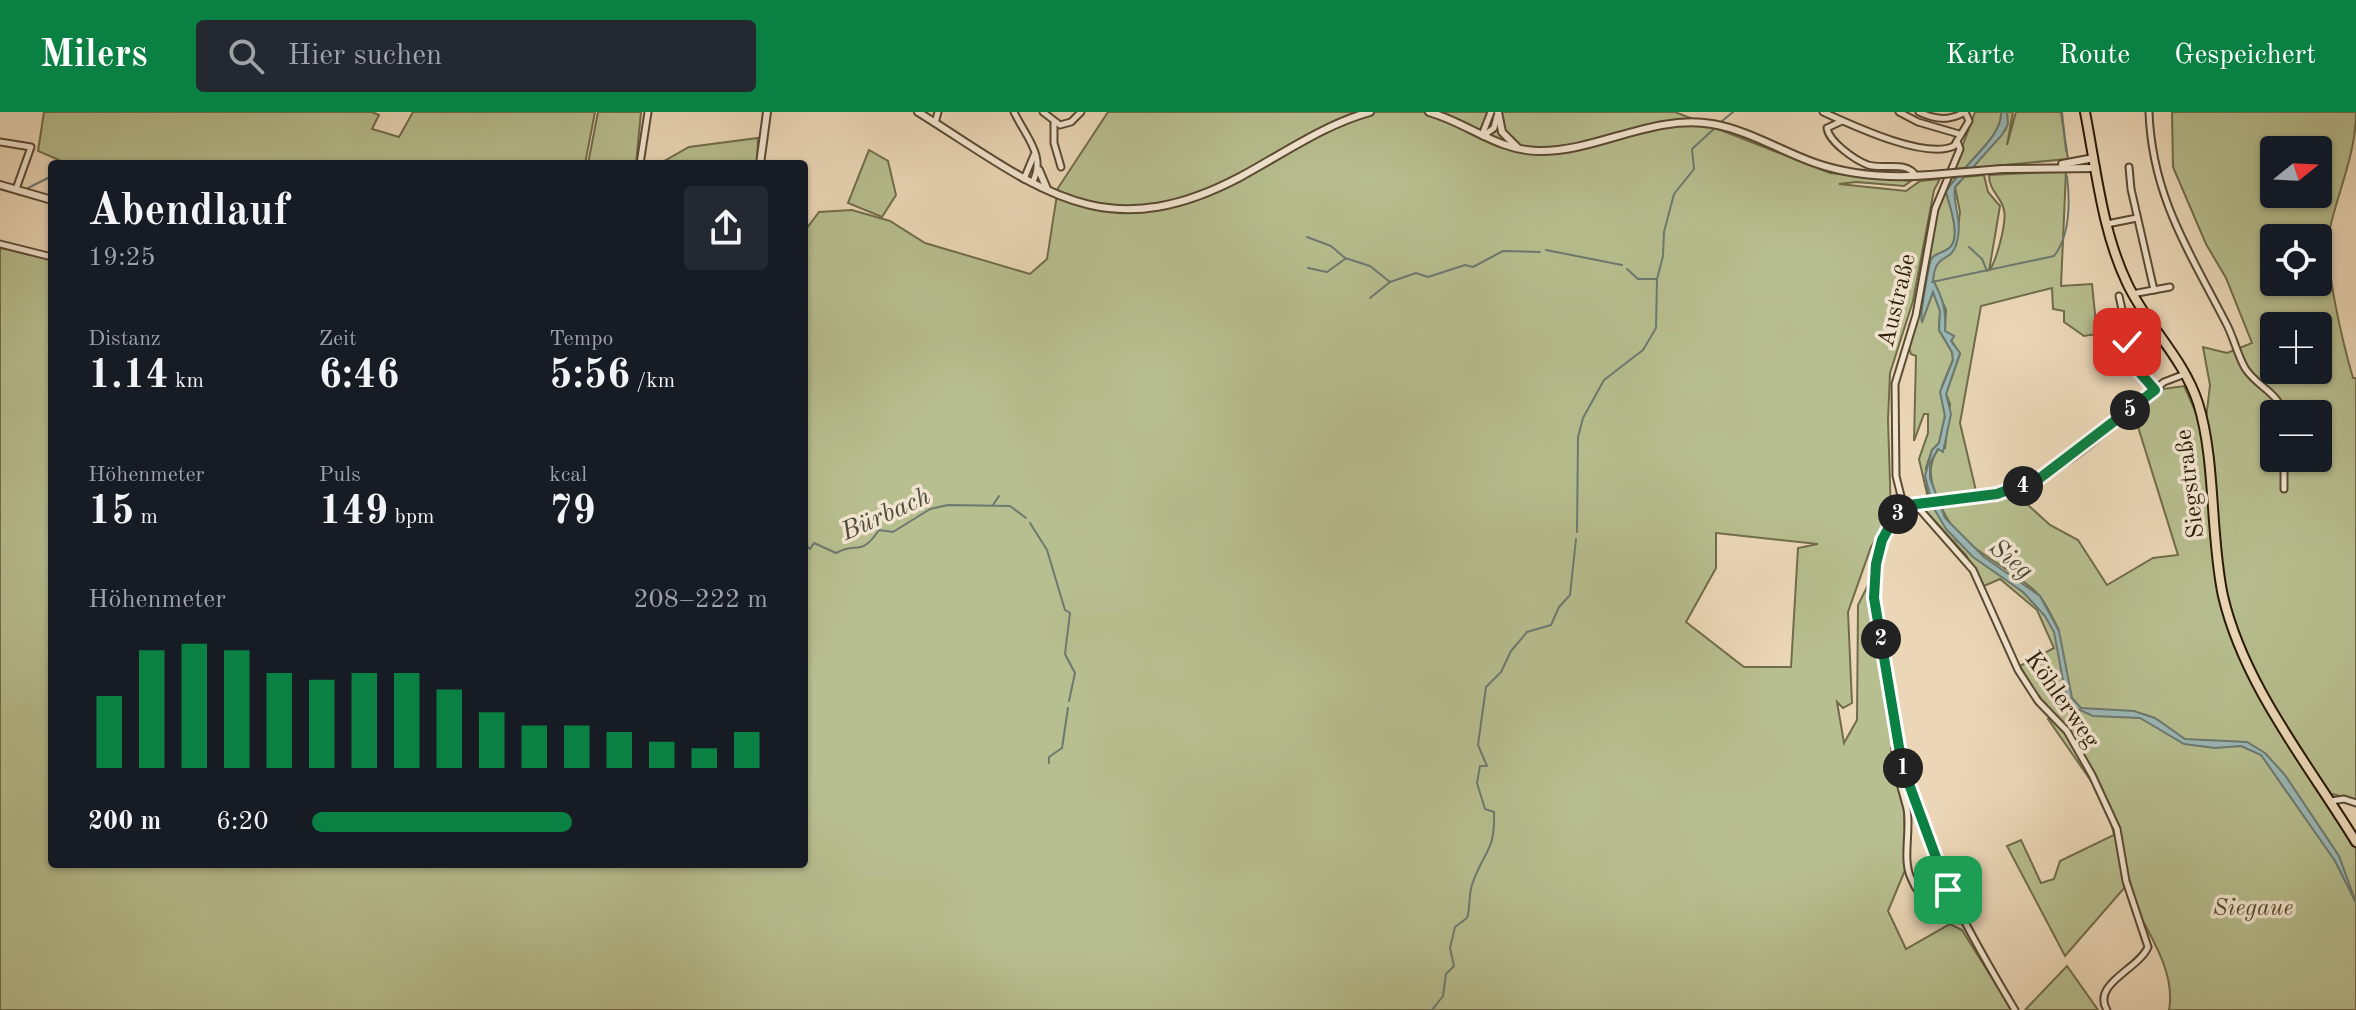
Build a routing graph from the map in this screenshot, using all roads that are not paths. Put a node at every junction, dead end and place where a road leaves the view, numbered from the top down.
1 (764, 112) edge
2 (918, 112) edge
3 (938, 112) edge
4 (1014, 112) edge
5 (1043, 112) edge
6 (1081, 112) edge
7 (1370, 112) edge
8 (1429, 112) edge
9 (1495, 112) edge
10 (1823, 112) edge
11 (1899, 112) edge
12 (1919, 112) edge
13 (1965, 112) edge
14 (2085, 112) edge
15 (2149, 112) edge
16 (648, 113) edge
17 (1843, 121) junction
18 (935, 123) junction
19 (1054, 123) junction
20 (1482, 136) junction
21 (1958, 137) junction
22 (0, 142) edge
23 (1520, 149) junction
24 (1033, 150) junction
25 (2094, 158) junction
26 (641, 160) edge
27 (760, 160) edge
28 (2054, 166) junction
29 (1061, 167) dead end
30 (2129, 167) dead end
31 (2096, 168) junction
32 (1039, 170) junction
33 (1916, 176) junction
34 (1028, 181) junction
35 (0, 185) edge
36 (16, 189) junction
37 (1050, 192) junction
38 (48, 199) edge
39 (2137, 218) junction
40 (2107, 224) junction
41 (0, 244) edge
42 (48, 256) edge
43 (2170, 287) dead end
44 (2154, 290) junction
45 (2132, 294) junction
46 (2119, 296) dead end
47 (2185, 374) junction
48 (2155, 390) junction
49 (2278, 400) edge
50 (2284, 472) edge
51 (2284, 489) dead end
52 (1915, 504) junction
53 (1904, 508) junction
54 (1898, 746) junction
55 (2331, 801) junction
56 (2356, 803) edge
57 (2356, 842) edge
58 (1962, 920) junction
59 (2015, 1010) edge
60 (2107, 1010) edge

1 - 27 street
2 - 18 street
3 - 18 street
4 - 24 street
5 - 19 street
6 - 19 street
7 - 37 street
8 - 20 street
9 - 20 street
9 - 23 street
10 - 17 street
11 - 21 street
12 - 13 street
13 - 21 street, Austraße
14 - 25 main road, Siegstraße
15 - 49 street
16 - 26 street
17 - 21 street
17 - 33 street
18 - 34 street
19 - 29 street
20 - 23 street
21 - 53 street, Austraße
22 - 36 street
23 - 33 street
24 - 32 street
24 - 34 street
25 - 28 street
25 - 31 main road, Siegstraße
28 - 31 street
28 - 33 street, bridge
30 - 39 street
31 - 40 main road, Siegstraße
32 - 34 street
32 - 37 street
34 - 37 street
35 - 36 street
36 - 38 street
39 - 40 street
39 - 44 street
40 - 45 main road, Siegstraße
41 - 42 street
43 - 44 street
44 - 45 street
45 - 47 main road, Siegstraße
46 - 48 street
47 - 48 street
47 - 55 main road, Siegstraße
48 - 52 street
50 - 51 street
52 - 53 street
52 - 60 street, Köhlerweg
53 - 54 street
54 - 58 street
54 - 58 street
55 - 56 street
55 - 57 main road, Siegstraße
58 - 59 street

